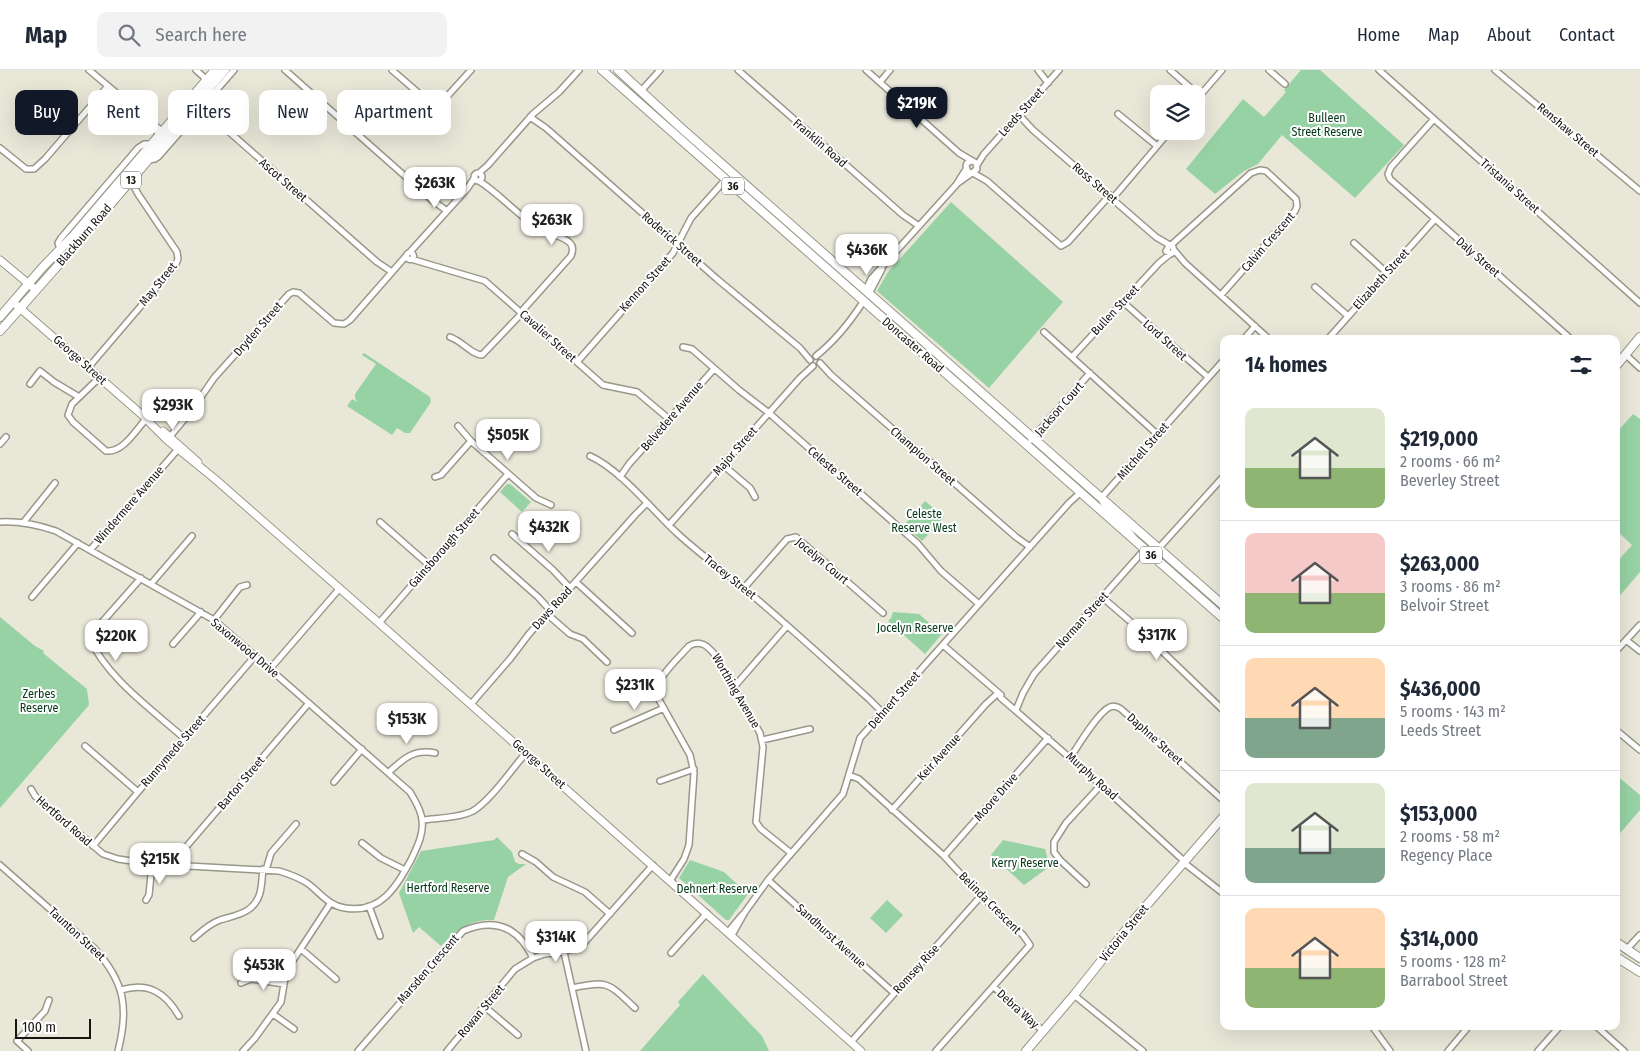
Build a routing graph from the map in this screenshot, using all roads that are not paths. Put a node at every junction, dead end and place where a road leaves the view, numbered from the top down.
1 (90, 70) edge
2 (196, 70) edge
3 (215, 70) edge
4 (225, 70) edge
5 (234, 70) edge
6 (285, 70) edge
7 (392, 70) edge
8 (471, 70) edge
9 (579, 70) edge
10 (602, 70) edge
11 (618, 70) edge
12 (660, 70) edge
13 (738, 70) edge
14 (866, 70) edge
15 (890, 70) edge
16 (1038, 70) edge
17 (1059, 70) edge
18 (1170, 70) edge
19 (1222, 70) edge
20 (1269, 70) edge
21 (1379, 70) edge
22 (1495, 70) edge
23 (209, 82) junction
24 (880, 82) junction
25 (1048, 83) junction
26 (1285, 84) dead end
27 (1185, 85) edge
28 (108, 86) junction
29 (204, 90) edge
30 (211, 90) edge
31 (1205, 90) edge
32 (641, 91) junction
33 (1118, 114) dead end
34 (532, 115) junction
35 (1018, 116) junction
36 (1434, 119) junction
37 (78, 121) edge
38 (168, 129) edge
39 (163, 134) junction
40 (66, 135) edge
41 (173, 135) edge
42 (232, 135) edge
43 (1162, 140) edge
44 (1157, 146) junction
45 (0, 148) edge
46 (148, 160) junction
47 (972, 167) junction
48 (1260, 170) joint
49 (479, 178) junction
50 (726, 179) junction
51 (131, 180) junction
52 (124, 188) junction
53 (1640, 191) edge
54 (138, 194) junction
55 (1111, 197) junction
56 (446, 212) junction
57 (1435, 219) junction
58 (917, 228) junction
59 (1354, 243) dead end
60 (678, 244) junction
61 (1170, 250) junction
62 (411, 256) junction
63 (0, 260) edge
64 (1387, 273) junction
65 (391, 274) junction
66 (28, 284) junction
67 (1315, 287) dead end
68 (36, 290) junction
69 (867, 293) junction
70 (1221, 296) junction
71 (13, 302) junction
72 (863, 302) junction
73 (1123, 302) junction
74 (1640, 303) edge
75 (20, 308) junction
76 (521, 312) junction
77 (1348, 316) junction
78 (0, 317) edge
79 (1255, 326) junction
80 (0, 331) edge
81 (1044, 332) dead end
82 (1247, 335) edge
83 (1265, 335) edge
84 (1331, 335) edge
85 (1566, 335) edge
86 (450, 337) dead end
87 (1640, 339) edge
88 (683, 347) dead end
89 (1626, 355) junction
90 (1072, 357) junction
91 (815, 361) junction
92 (577, 362) junction
93 (1620, 362) edge
94 (1220, 364) edge
95 (88, 368) junction
96 (714, 368) junction
97 (1640, 368) edge
98 (1090, 373) junction
99 (1208, 377) junction
100 (99, 378) junction
101 (30, 384) dead end
102 (78, 397) junction
103 (769, 413) junction
104 (146, 419) junction
105 (669, 420) junction
106 (458, 426) dead end
107 (1157, 434) junction
108 (6, 437) dead end
109 (169, 438) junction
110 (1033, 438) junction
111 (470, 441) junction
112 (0, 444) edge
113 (1028, 445) junction
114 (178, 448) junction
115 (590, 456) dead end
116 (723, 465) junction
117 (508, 474) junction
118 (619, 476) junction
119 (435, 477) dead end
120 (1220, 480) edge
121 (55, 482) dead end
122 (1080, 492) junction
123 (1098, 495) junction
124 (755, 497) dead end
125 (646, 502) junction
126 (551, 505) dead end
127 (0, 522) edge
128 (23, 522) junction
129 (380, 522) dead end
130 (669, 525) junction
131 (512, 534) dead end
132 (192, 536) dead end
133 (1138, 542) junction
134 (78, 543) junction
135 (1029, 548) junction
136 (91, 549) junction
137 (1145, 549) junction
138 (1158, 549) junction
139 (494, 558) dead end
140 (429, 565) junction
141 (140, 578) junction
142 (1193, 580) junction
143 (576, 582) junction
144 (151, 584) junction
145 (247, 585) dead end
146 (340, 588) junction
147 (570, 588) junction
148 (744, 588) junction
149 (32, 597) dead end
150 (1102, 597) junction
151 (1220, 603) edge
152 (979, 604) junction
153 (1220, 609) edge
154 (201, 612) junction
155 (549, 612) junction
156 (883, 613) dead end
157 (1220, 615) edge
158 (214, 620) junction
159 (379, 623) junction
160 (1640, 625) edge
161 (787, 626) junction
162 (632, 633) dead end
163 (1626, 640) junction
164 (173, 644) dead end
165 (943, 645) junction
166 (1620, 647) edge
167 (1640, 651) edge
168 (255, 656) junction
169 (607, 662) dead end
170 (270, 669) junction
171 (734, 687) junction
172 (997, 692) junction
173 (309, 703) junction
174 (471, 704) junction
175 (664, 708) junction
176 (1015, 708) junction
177 (1220, 708) edge
178 (884, 711) junction
179 (810, 729) dead end
180 (614, 730) dead end
181 (1620, 733) edge
182 (184, 738) junction
183 (1048, 738) junction
184 (762, 740) junction
185 (85, 746) dead end
186 (362, 749) junction
187 (1640, 750) edge
188 (436, 753) dead end
189 (526, 753) junction
190 (1070, 758) junction
191 (694, 769) junction
192 (389, 772) junction
193 (848, 777) junction
194 (660, 781) dead end
195 (334, 782) dead end
196 (1101, 785) junction
197 (31, 789) dead end
198 (138, 792) junction
199 (1220, 797) edge
200 (892, 810) junction
201 (423, 820) junction
202 (1220, 821) edge
203 (296, 824) dead end
204 (362, 843) dead end
205 (93, 846) junction
206 (522, 854) dead end
207 (790, 855) junction
208 (944, 856) junction
209 (1185, 860) junction
210 (152, 864) junction
211 (176, 864) junction
212 (0, 865) edge
213 (653, 865) junction
214 (265, 870) junction
215 (405, 870) junction
216 (669, 879) junction
217 (768, 880) junction
218 (1086, 884) dead end
219 (1220, 891) edge
220 (981, 896) junction
221 (146, 900) dead end
222 (330, 904) junction
223 (369, 906) junction
224 (707, 913) junction
225 (610, 914) junction
226 (730, 933) junction
227 (1640, 935) edge
228 (380, 936) dead end
229 (194, 938) dead end
230 (1620, 945) edge
231 (301, 949) junction
232 (1626, 950) junction
233 (564, 952) junction
234 (671, 953) dead end
235 (1620, 956) edge
236 (533, 958) junction
237 (1640, 958) edge
238 (1620, 961) edge
239 (1640, 972) edge
240 (336, 979) dead end
241 (241, 983) dead end
242 (284, 984) junction
243 (994, 987) junction
244 (572, 988) junction
245 (121, 990) junction
246 (894, 993) junction
247 (1074, 996) junction
248 (49, 1000) dead end
249 (485, 1007) junction
250 (635, 1008) dead end
251 (273, 1014) junction
252 (179, 1016) dead end
253 (294, 1029) dead end
254 (1375, 1030) edge
255 (1466, 1030) edge
256 (1556, 1030) edge
257 (1600, 1030) edge
258 (1043, 1031) junction
259 (518, 1035) dead end
260 (851, 1042) junction
261 (28, 1051) edge
262 (118, 1051) edge
263 (243, 1051) edge
264 (358, 1051) edge
265 (447, 1051) edge
266 (586, 1051) edge
267 (861, 1051) edge
268 (936, 1051) edge
269 (1026, 1051) edge
270 (1143, 1051) edge
271 (1390, 1051) edge
272 (1448, 1051) edge
273 (1538, 1051) edge
274 (1624, 1051) edge

1 - 28 street
2 - 23 street
3 - 23 main road, Blackburn Road / 13
4 - 23 main road, Blackburn Road / 13
5 - 30 street
6 - 56 street
7 - 8 street
9 - 34 street, Dryden Street
10 - 50 main road, Doncaster Road / 36
11 - 32 main road, Doncaster Road / 36
12 - 32 street
13 - 58 street, Franklin Road
14 - 24 street
15 - 24 street
16 - 25 street
17 - 25 street, Leeds Street
18 - 27 street
19 - 31 street
20 - 26 street
21 - 36 street, Tristania Street
22 - 53 street, Renshaw Street
23 - 29 main road, Blackburn Road / 13
24 - 47 street
25 - 35 street, Leeds Street
28 - 37 street
28 - 39 street
32 - 69 main road, Doncaster Road / 36
33 - 44 street
34 - 49 street, Dryden Street
34 - 60 street, Roderick Street
35 - 47 street, Leeds Street
35 - 55 street, Ross Street
36 - 57 street, Daly Street
36 - 74 street, Tristania Street
38 - 39 main road, Blackburn Road / 13
39 - 46 main road, Blackburn Road / 13
39 - 66 main road, Blackburn Road / 13
40 - 45 street
41 - 46 street
42 - 65 street, Ascot Street
43 - 44 street
44 - 55 street
46 - 51 main road, Blackburn Road / 13
47 - 55 street
47 - 58 street, Leeds Street
48 - 61 street, Bullen Street
48 - 70 street, Calvin Crescent
49 - 56 street, Dryden Street
49 - 76 street
50 - 60 street, Kennon Street
50 - 72 main road, Doncaster Road / 36
51 - 52 main road, Blackburn Road / 13
51 - 54 street, May Street
52 - 54 street
52 - 68 main road, Blackburn Road / 13
54 - 95 street, May Street
55 - 61 street, Ross Street
56 - 62 street, Dryden Street
57 - 64 street, Elizabeth Street
57 - 85 street, Daly Street
58 - 69 street, Leeds Street
59 - 64 street
60 - 91 street, Roderick Street
60 - 92 street, Kennon Street
61 - 70 street, Ross Street
61 - 73 street, Bullen Street
62 - 65 street, Dryden Street
62 - 76 street, Cavalier Street
63 - 66 main road
64 - 77 street, Elizabeth Street
65 - 109 street, Dryden Street
66 - 68 main road
66 - 71 main road, Blackburn Road / 13
67 - 77 street
68 - 75 main road, Blackburn Road / 13
69 - 72 main road
69 - 110 main road, Doncaster Road / 36
70 - 79 street, Ross Street
71 - 75 main road, George Street
71 - 78 main road, Blackburn Road / 13
72 - 91 street, Major Street
72 - 113 main road, Doncaster Road / 36
73 - 90 street, Bullen Street
73 - 99 street, Lord Street
75 - 80 main road, Blackburn Road / 13
75 - 95 main road, George Street
76 - 86 street
76 - 92 street, Cavalier Street
77 - 84 street, Elizabeth Street
79 - 82 street
79 - 83 street, Ross Street
81 - 90 street, Jackson Court
87 - 89 main road
88 - 96 street, Celeste Street
89 - 93 main road
89 - 97 street
90 - 98 street, Jackson Court
91 - 103 street, Major Street
91 - 135 street, Champion Street
92 - 105 street, Cavalier Street
94 - 99 street, Mitchell Street
95 - 100 main road, George Street
96 - 103 street, Celeste Street
96 - 105 street, Belvedere Avenue
98 - 107 street, Jackson Court
98 - 110 street, Jackson Court
99 - 107 street, Mitchell Street
100 - 102 street
100 - 104 main road, George Street
101 - 102 street
102 - 104 street
103 - 116 street, Major Street
103 - 152 street, Celeste Street
104 - 109 main road, George Street
105 - 118 street, Belvedere Avenue
106 - 111 street
107 - 123 street, Mitchell Street
108 - 112 street
109 - 114 main road, George Street
110 - 113 street, Jackson Court
110 - 123 main road, Doncaster Road / 36
111 - 117 street
111 - 119 street
113 - 122 main road, Doncaster Road / 36
114 - 136 street, Windermere Avenue
114 - 146 main road, George Street
115 - 118 street, Tracey Street
116 - 124 street
116 - 130 street, Major Street
117 - 126 street
117 - 140 street, Gainsborough Street
118 - 125 street, Tracey Street
120 - 138 street
121 - 128 street
122 - 123 street
122 - 133 main road, Doncaster Road / 36
122 - 135 street, Dehnert Street
123 - 133 street
123 - 138 main road, Doncaster Road / 36
125 - 130 street, Tracey Street
125 - 143 street, Daws Road
127 - 128 street, Saxonwood Drive
128 - 134 street, Saxonwood Drive
129 - 140 street
130 - 148 street, Tracey Street
131 - 147 street
132 - 144 street
133 - 137 main road, Doncaster Road / 36
134 - 136 street, Saxonwood Drive
134 - 149 street
135 - 152 street, Dehnert Street
136 - 141 street, Saxonwood Drive
137 - 150 street, Norman Street
137 - 157 main road, Doncaster Road / 36
138 - 142 main road, Doncaster Road / 36
139 - 155 street
140 - 159 street, Gainsborough Street
141 - 144 street, Saxonwood Drive
141 - 182 street
142 - 151 main road, Doncaster Road / 36
142 - 153 main road
143 - 147 street, Daws Road
143 - 162 street
144 - 154 street, Saxonwood Drive
145 - 158 street
146 - 159 main road, George Street
146 - 170 street
147 - 155 street, Daws Road
148 - 156 street, Jocelyn Court
148 - 161 street, Tracey Street
150 - 176 street, Norman Street
150 - 177 street
152 - 165 street, Dehnert Street
154 - 158 street, Saxonwood Drive
154 - 164 street
155 - 169 street
155 - 174 street, Daws Road
158 - 168 street, Saxonwood Drive
159 - 174 main road, George Street
160 - 163 street
161 - 171 street
161 - 178 street, Tracey Street
163 - 166 street
163 - 167 street
165 - 172 street, Murphy Road
165 - 178 street, Dehnert Street
168 - 170 street, Saxonwood Drive
168 - 182 street, Runnymede Street
170 - 173 street, Saxonwood Drive
171 - 175 street, Worthing Avenue
171 - 184 street, Worthing Avenue
172 - 176 street, Murphy Road
172 - 200 street, Keir Avenue
173 - 186 street, Saxonwood Drive
173 - 211 street, Barton Street
174 - 189 main road, George Street
175 - 180 street
175 - 191 street, Worthing Avenue
176 - 183 street, Murphy Road
178 - 193 street, Dehnert Street
179 - 184 street
181 - 187 street
182 - 198 street, Runnymede Street
183 - 190 street, Murphy Road
183 - 208 street, Moore Drive
184 - 207 street, Worthing Avenue
185 - 198 street
186 - 192 street, Saxonwood Drive
186 - 195 street
188 - 192 street
189 - 201 street
189 - 213 main road, George Street
190 - 196 street, Murphy Road
190 - 199 street, Daphne Street
191 - 194 street
191 - 216 street, Worthing Avenue
192 - 201 street, Saxonwood Drive
193 - 200 street, Belinda Crescent
193 - 207 street, Dehnert Street
196 - 209 street, Murphy Road
196 - 218 street
197 - 205 street, Hertford Road
198 - 205 street, Runnymede Street
200 - 208 street, Belinda Crescent
201 - 215 street
202 - 209 main road, Victoria Street
203 - 214 street
204 - 215 street
205 - 210 street, Hertford Road
206 - 225 street
207 - 217 street, Dehnert Street
208 - 220 street, Belinda Crescent
209 - 219 street, Murphy Road
209 - 247 main road, Victoria Street
210 - 211 street, Hertford Road
210 - 221 street
211 - 214 street, Hertford Road
212 - 245 street, Taunton Street
213 - 216 main road, George Street
213 - 225 street, Rowan Street
214 - 222 street, Hertford Road
214 - 229 street
215 - 223 street
216 - 224 main road, George Street
217 - 226 street, Dehnert Street
217 - 246 street, Sandhurst Avenue
220 - 243 street, Belinda Crescent
220 - 246 street, Romsey Rise
222 - 223 street
222 - 231 street
223 - 228 street
224 - 226 main road, George Street
224 - 234 street
225 - 233 street, Rowan Street
226 - 260 main road, George Street
227 - 232 street
230 - 232 main road
231 - 240 street
231 - 242 street
232 - 235 main road
232 - 237 main road
233 - 236 street, Rowan Street
233 - 244 street
236 - 249 street, Rowan Street
236 - 264 street, Marsden Crescent
238 - 239 main road
241 - 242 street
242 - 251 street
243 - 258 street, Debra Way
243 - 268 street, Belinda Crescent
244 - 250 street
244 - 266 street
245 - 252 street
245 - 262 street, Taunton Street
246 - 260 street, Romsey Rise
247 - 258 main road, Victoria Street
247 - 270 street
248 - 261 street
249 - 259 street
249 - 265 street, Rowan Street
251 - 253 street
251 - 263 street
254 - 271 street
255 - 272 street
256 - 273 street
257 - 274 street
258 - 269 main road, Victoria Street
260 - 267 main road, George Street

